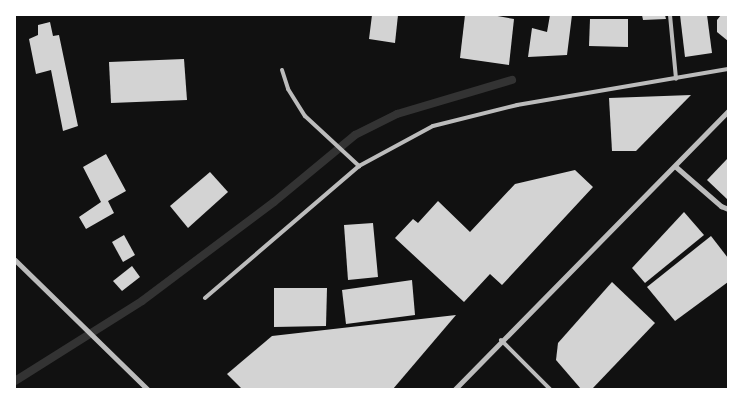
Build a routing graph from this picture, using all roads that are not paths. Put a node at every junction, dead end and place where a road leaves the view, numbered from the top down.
1 (670, 15) edge
2 (728, 69) edge
3 (282, 70) dead end
4 (676, 79) junction
5 (728, 111) edge
6 (359, 166) junction
7 (676, 167) junction
8 (728, 209) edge
9 (15, 260) edge
10 (205, 298) dead end
11 (501, 340) junction
12 (147, 389) edge
13 (455, 389) edge
14 (550, 389) edge

1 - 4 lane
2 - 4 lane
3 - 6 lane
4 - 6 lane
5 - 7 street
6 - 10 lane
7 - 8 street
7 - 11 street
9 - 12 street
11 - 13 street
11 - 14 lane

